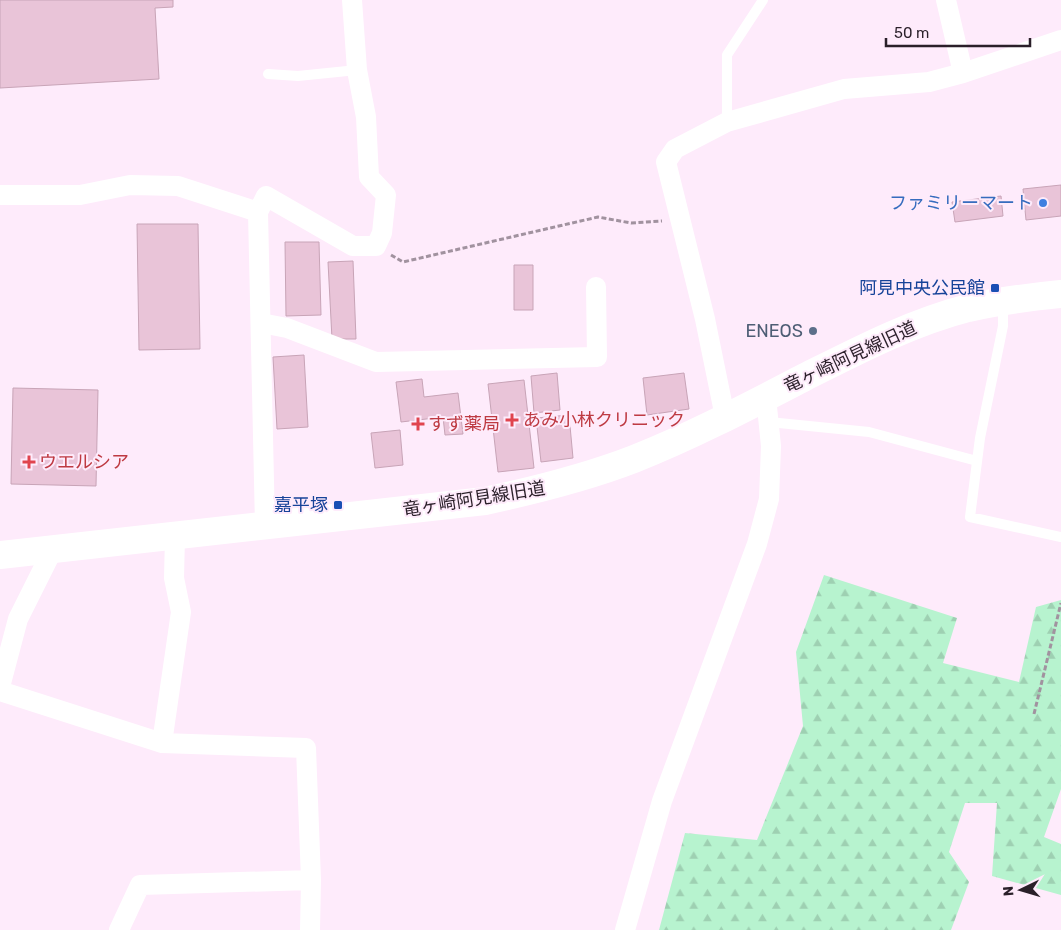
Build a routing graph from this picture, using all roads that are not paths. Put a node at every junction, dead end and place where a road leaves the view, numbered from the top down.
1 (352, 0) edge
2 (763, 0) edge
3 (946, 0) edge
4 (1061, 40) edge
5 (356, 70) junction
6 (268, 74) dead end
7 (963, 74) junction
8 (727, 122) junction
9 (0, 195) edge
10 (258, 212) junction
11 (596, 287) dead end
12 (1061, 294) edge
13 (1003, 301) junction
14 (261, 323) junction
15 (768, 409) junction
16 (725, 417) junction
17 (977, 461) junction
18 (265, 526) junction
19 (175, 536) junction
20 (1061, 537) edge
21 (53, 549) junction
22 (0, 555) edge
23 (0, 687) edge
24 (0, 691) edge
25 (162, 743) junction
26 (311, 880) junction
27 (119, 930) edge
28 (310, 930) edge
29 (625, 930) edge

1 - 5 street
2 - 8 lane
3 - 7 street
4 - 7 street
5 - 6 lane
5 - 10 street
7 - 8 street
8 - 16 street
9 - 10 street
10 - 14 street
11 - 14 street
12 - 13 street, 竜ヶ崎阿見線旧道
13 - 15 street, 竜ヶ崎阿見線旧道
13 - 17 lane
14 - 18 street
15 - 16 street, 竜ヶ崎阿見線旧道
15 - 17 lane
15 - 29 street
16 - 18 street, 竜ヶ崎阿見線旧道
17 - 20 lane
18 - 19 street, 竜ヶ崎阿見線旧道
19 - 21 street, 竜ヶ崎阿見線旧道
19 - 25 street
21 - 22 street, 竜ヶ崎阿見線旧道
21 - 23 street
24 - 25 street
25 - 26 street
26 - 27 street
26 - 28 street

